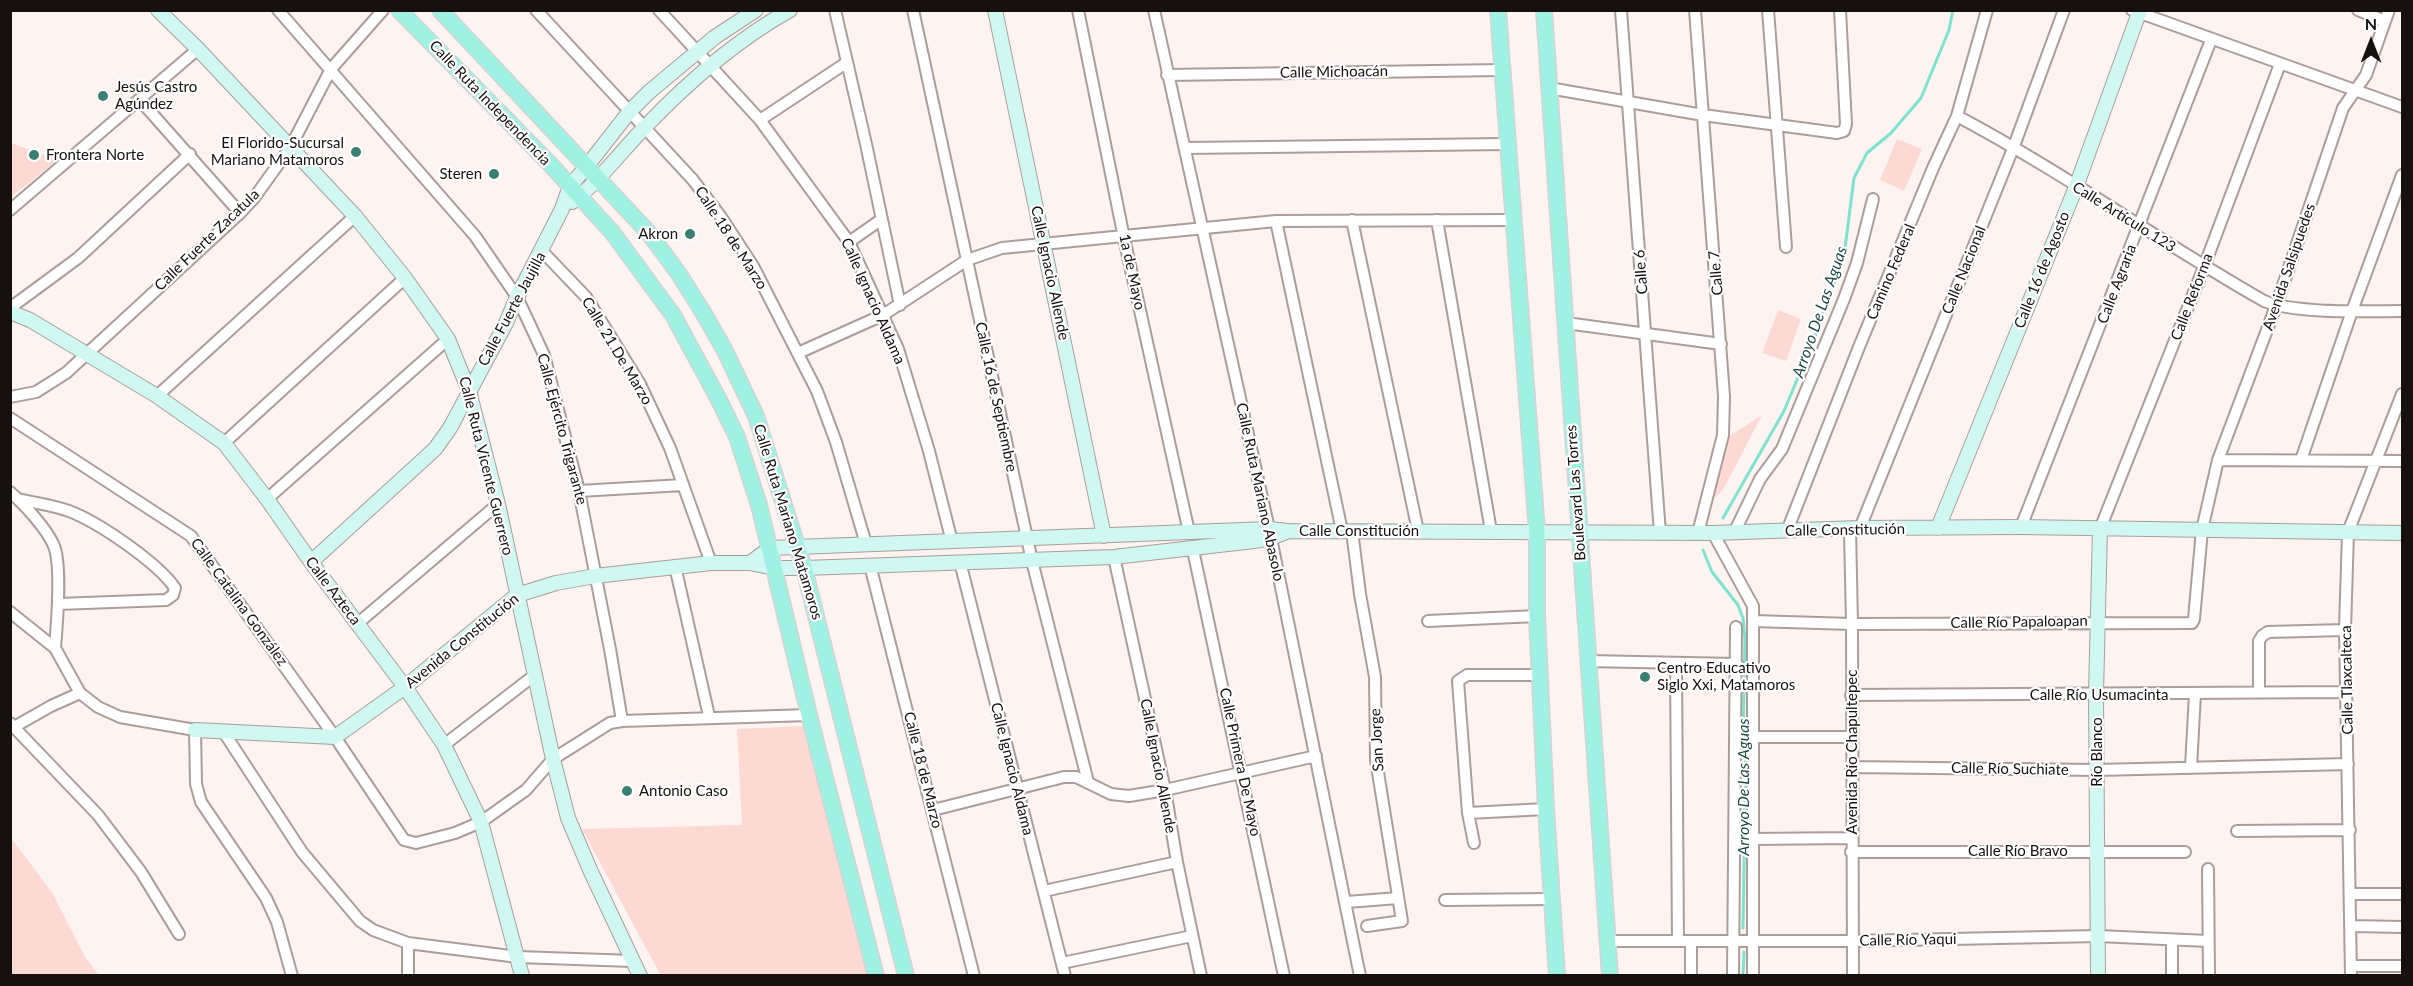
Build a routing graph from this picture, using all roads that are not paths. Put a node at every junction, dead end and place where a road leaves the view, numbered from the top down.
1 (159, 10) edge
2 (278, 10) edge
3 (383, 10) edge
4 (399, 10) edge
5 (440, 10) edge
6 (536, 10) edge
7 (659, 10) edge
8 (756, 10) edge
9 (790, 10) edge
10 (835, 10) edge
11 (914, 10) edge
12 (995, 10) edge
13 (1078, 10) edge
14 (1154, 10) edge
15 (1498, 10) edge
16 (1544, 10) edge
17 (1621, 10) edge
18 (1695, 10) edge
19 (1768, 10) edge
20 (1839, 10) edge
21 (1987, 10) edge
22 (2064, 10) edge
23 (2358, 10) edge
24 (2137, 11) edge
25 (2387, 16) edge
26 (2211, 40) junction
27 (198, 49) junction
28 (697, 51) junction
29 (846, 63) junction
30 (709, 64) junction
31 (2280, 64) junction
32 (331, 69) junction
33 (1501, 70) junction
34 (1167, 75) junction
35 (1550, 88) junction
36 (2355, 91) junction
37 (140, 100) junction
38 (1628, 101) junction
39 (2403, 107) edge
40 (630, 111) junction
41 (1703, 115) junction
42 (1957, 116) junction
43 (760, 120) junction
44 (1776, 125) junction
45 (645, 127) junction
46 (1506, 144) junction
47 (2014, 146) junction
48 (290, 148) junction
49 (1185, 148) junction
50 (190, 154) junction
51 (587, 166) junction
52 (2403, 175) edge
53 (599, 178) junction
54 (2076, 187) junction
55 (575, 191) junction
56 (1873, 199) dead end
57 (10, 210) edge
58 (240, 213) junction
59 (355, 216) junction
60 (882, 219) junction
61 (1352, 220) junction
62 (1437, 220) junction
63 (1513, 220) junction
64 (1276, 221) junction
65 (2139, 227) junction
66 (1201, 228) junction
67 (1124, 238) junction
68 (849, 242) junction
69 (1044, 244) junction
70 (1786, 247) dead end
71 (542, 251) junction
72 (967, 260) junction
73 (2204, 267) junction
74 (405, 278) junction
75 (517, 297) junction
76 (900, 305) junction
77 (2276, 306) junction
78 (10, 310) edge
79 (2352, 311) junction
80 (2403, 311) edge
81 (883, 315) junction
82 (1566, 323) junction
83 (1646, 334) junction
84 (448, 339) junction
85 (1721, 344) junction
86 (798, 353) junction
87 (87, 354) junction
88 (469, 391) junction
89 (2403, 394) edge
90 (157, 396) junction
91 (10, 397) edge
92 (10, 418) edge
93 (224, 442) junction
94 (2218, 460) junction
95 (2301, 460) junction
96 (2377, 460) junction
97 (2403, 461) edge
98 (683, 485) junction
99 (579, 490) junction
100 (14, 495) edge
101 (267, 499) junction
102 (498, 504) junction
103 (2021, 527) junction
104 (1855, 528) junction
105 (1938, 528) junction
106 (2100, 529) junction
107 (2202, 530) junction
108 (1347, 531) junction
109 (1418, 531) junction
110 (1491, 531) junction
111 (1787, 531) junction
112 (1189, 532) junction
113 (1537, 532) junction
114 (2348, 532) junction
115 (1579, 533) junction
116 (1660, 533) junction
117 (1698, 533) junction
118 (1713, 533) junction
119 (1734, 533) junction
120 (2403, 533) edge
121 (1270, 534) junction
122 (1104, 536) junction
123 (1027, 539) junction
124 (952, 542) junction
125 (866, 544) junction
126 (798, 547) junction
127 (770, 548) junction
128 (1193, 550) junction
129 (1114, 557) junction
130 (1032, 561) junction
131 (311, 562) junction
132 (960, 562) junction
133 (711, 563) junction
134 (750, 563) junction
135 (870, 565) junction
136 (675, 566) junction
137 (774, 568) junction
138 (804, 568) junction
139 (596, 576) junction
140 (517, 595) junction
141 (58, 604) junction
142 (10, 612) edge
143 (1537, 616) junction
144 (1428, 621) dead end
145 (1753, 621) junction
146 (2097, 622) junction
147 (357, 624) junction
148 (1852, 624) junction
149 (1736, 627) dead end
150 (2346, 630) junction
151 (55, 648) junction
152 (1587, 661) junction
153 (1676, 663) junction
154 (1737, 664) junction
155 (536, 674) junction
156 (1540, 675) junction
157 (405, 687) junction
158 (80, 693) junction
159 (2259, 693) junction
160 (2347, 693) junction
161 (2096, 694) junction
162 (2195, 694) junction
163 (1851, 695) junction
164 (809, 715) junction
165 (709, 716) junction
166 (622, 721) junction
167 (12, 725) edge
168 (195, 730) junction
169 (223, 731) junction
170 (336, 737) junction
171 (1752, 737) junction
172 (1851, 737) junction
173 (444, 746) junction
174 (1316, 756) junction
175 (553, 759) junction
176 (2348, 764) junction
177 (1851, 767) junction
178 (2191, 767) junction
179 (2097, 770) junction
180 (1242, 773) junction
181 (1088, 782) junction
182 (1017, 789) junction
183 (1165, 790) junction
184 (1546, 809) junction
185 (933, 810) junction
186 (1468, 813) junction
187 (481, 822) junction
188 (2350, 830) junction
189 (2237, 831) dead end
190 (1852, 838) junction
191 (1752, 839) junction
192 (1474, 843) dead end
193 (2098, 851) junction
194 (1851, 852) junction
195 (2185, 852) dead end
196 (1177, 862) junction
197 (2208, 869) dead end
198 (1044, 891) junction
199 (2351, 894) junction
200 (2403, 894) edge
201 (1398, 898) junction
202 (1552, 899) junction
203 (1445, 900) dead end
204 (1347, 902) junction
205 (1367, 927) dead end
206 (2351, 927) junction
207 (2403, 927) edge
208 (179, 934) dead end
209 (1192, 936) junction
210 (2098, 936) junction
211 (2172, 940) junction
212 (1678, 941) junction
213 (1691, 941) junction
214 (1732, 941) junction
215 (1852, 941) junction
216 (2208, 941) junction
217 (1608, 942) junction
218 (1753, 942) junction
219 (408, 943) junction
220 (518, 957) junction
221 (633, 962) junction
222 (1062, 963) junction
223 (2403, 966) edge
224 (2351, 971) edge
225 (292, 975) edge
226 (408, 975) edge
227 (522, 975) edge
228 (640, 975) edge
229 (876, 975) edge
230 (906, 975) edge
231 (974, 975) edge
232 (1065, 975) edge
233 (1201, 975) edge
234 (1284, 975) edge
235 (1360, 975) edge
236 (1557, 975) edge
237 (1610, 975) edge
238 (1691, 975) edge
239 (1733, 975) edge
240 (1753, 975) edge
241 (1853, 975) edge
242 (2098, 975) edge
243 (2172, 975) edge
244 (2208, 975) edge

1 - 27 main road, Calle Ruta Vicente Guerrero
2 - 32 street, Calle Ejército Trigarante
3 - 32 street, Calle Fuerte Zacatula
4 - 55 main road, Calle Ruta Independencia
5 - 51 main road, Calle Ruta Independencia
6 - 40 street, Calle 18 de Marzo
7 - 28 street, Calle Ignacio Aldama
8 - 28 main road, Calle Fuerte Jaujilla
9 - 30 main road, Calle Fuerte Jaujilla
10 - 29 street
11 - 72 street, Calle 16 de Septiembre
12 - 69 main road, Calle Ignacio Allende
13 - 67 street, 1a de Mayo
14 - 34 street, Calle Ruta Mariano Abasolo
15 - 33 main road
16 - 35 main road, Boulevard Las Torres
17 - 38 street, Calle 6
18 - 41 street, Calle 7
19 - 44 street
20 - 44 street
21 - 42 street, Camino Federal
22 - 47 street, Calle Nacional
23 - 25 street
24 - 26 street
24 - 54 main road, Calle 16 de Agosto
25 - 36 street, Avenida Salsipuedes
26 - 31 street
26 - 65 street, Calle Agraria
27 - 37 street
27 - 48 main road, Calle Ruta Vicente Guerrero
28 - 30 street, Calle Ignacio Aldama
28 - 40 main road, Calle Fuerte Jaujilla
29 - 43 street
29 - 60 street
30 - 43 street, Calle Ignacio Aldama
30 - 45 main road, Calle Fuerte Jaujilla
31 - 36 street
31 - 73 street, Calle Reforma
32 - 48 street, Calle Fuerte Zacatula
32 - 75 street, Calle Ejército Trigarante
33 - 34 street, Calle Michoacán
33 - 46 main road
34 - 49 street, Calle Ruta Mariano Abasolo
35 - 38 street
35 - 82 main road, Boulevard Las Torres
36 - 39 street
36 - 77 street, Avenida Salsipuedes
37 - 50 street
37 - 57 street
38 - 41 street
38 - 83 street, Calle 6
40 - 45 street, Calle 18 de Marzo
40 - 51 main road, Calle Fuerte Jaujilla
41 - 44 street
41 - 85 street, Calle 7
42 - 47 street, Calle Artículo 123
42 - 111 street, Camino Federal
43 - 68 street, Calle Ignacio Aldama
44 - 70 street
45 - 53 main road, Calle Fuerte Jaujilla
45 - 86 street, Calle 18 de Marzo
46 - 49 street
46 - 63 main road
47 - 54 street, Calle Artículo 123
47 - 104 street, Calle Nacional
48 - 58 street, Calle Fuerte Zacatula
48 - 59 main road, Calle Ruta Vicente Guerrero
49 - 66 street, Calle Ruta Mariano Abasolo
50 - 58 street
50 - 78 street
51 - 53 main road, Calle Ruta Independencia
51 - 55 main road, Calle Fuerte Jaujilla
52 - 79 street
53 - 55 main road, Calle Fuerte Jaujilla
53 - 126 main road, Calle Ruta Mariano Matamoros
54 - 65 street, Calle Artículo 123
54 - 105 main road, Calle 16 de Agosto
55 - 71 main road, Calle Fuerte Jaujilla
55 - 127 main road, Calle Ruta Mariano Matamoros
56 - 119 street
58 - 87 street, Calle Fuerte Zacatula
59 - 74 main road, Calle Ruta Vicente Guerrero
59 - 90 street
60 - 68 street
60 - 76 street
61 - 62 street
61 - 64 street
61 - 109 street
62 - 63 street
62 - 110 street
63 - 113 main road
64 - 66 street
64 - 108 street, San Jorge
65 - 73 street, Calle Artículo 123
65 - 103 street, Calle Agraria
66 - 67 street
66 - 121 street, Calle Ruta Mariano Abasolo
67 - 69 street
67 - 112 street, 1a de Mayo
68 - 81 street, Calle Ignacio Aldama
69 - 72 street
69 - 122 main road, Calle Ignacio Allende
71 - 75 main road, Calle Fuerte Jaujilla
71 - 98 street, Calle 21 De Marzo
72 - 76 street
72 - 123 street, Calle 16 de Septiembre
73 - 77 street, Calle Artículo 123
73 - 106 street, Calle Reforma
74 - 84 main road, Calle Ruta Vicente Guerrero
74 - 93 street
75 - 88 main road, Calle Fuerte Jaujilla
75 - 99 street, Calle Ejército Trigarante
76 - 81 street
77 - 79 street, Calle Artículo 123
77 - 94 street, Avenida Salsipuedes
78 - 87 main road, Calle Azteca
79 - 80 street, Calle Artículo 123
79 - 95 street
81 - 86 street
81 - 124 street, Calle Ignacio Aldama
82 - 83 street
82 - 115 main road, Boulevard Las Torres
83 - 85 street
83 - 116 street, Calle 6
84 - 88 main road, Calle Ruta Vicente Guerrero
84 - 101 street
85 - 117 street, Calle 7
86 - 125 street, Calle 18 de Marzo
87 - 90 main road, Calle Azteca
87 - 91 street, Calle Fuerte Zacatula
88 - 102 main road, Calle Ruta Vicente Guerrero
88 - 131 main road, Calle Fuerte Jaujilla
89 - 96 street, Calle Tlaxcalteca
90 - 93 main road, Calle Azteca
92 - 170 street, Calle Catalina González
93 - 101 main road, Calle Azteca
94 - 95 street
94 - 107 street, Avenida Salsipuedes
95 - 96 street
96 - 97 street
96 - 114 street, Calle Tlaxcalteca
98 - 99 street
98 - 133 street, Calle 21 De Marzo
99 - 139 street, Calle Ejército Trigarante
100 - 141 street
100 - 141 street
101 - 131 main road, Calle Azteca
102 - 140 main road, Calle Ruta Vicente Guerrero
102 - 147 street
103 - 105 main road, Calle Constitución
103 - 106 main road, Calle Constitución
104 - 105 main road, Calle Constitución
104 - 111 main road, Calle Constitución
104 - 148 street, Avenida Río Chapultepec
106 - 107 main road, Calle Constitución
106 - 146 main road, Río Blanco
107 - 114 main road, Calle Constitución
107 - 146 street, Calle Río Papaloapan
108 - 109 main road, Calle Constitución
108 - 121 main road, Calle Constitución
108 - 201 street, San Jorge
109 - 110 main road, Calle Constitución
110 - 113 main road, Calle Constitución
111 - 119 main road, Calle Constitución
112 - 121 main road, Calle Constitución
112 - 122 main road, Calle Constitución
113 - 115 main road, Calle Constitución
113 - 143 main road
114 - 120 main road, Calle Constitución
114 - 150 street, Calle Tlaxcalteca
115 - 116 main road, Calle Constitución
115 - 152 main road, Boulevard Las Torres
116 - 117 main road, Calle Constitución
117 - 118 main road, Calle Constitución
118 - 119 main road, Calle Constitución
118 - 145 street
121 - 128 main road, Calle Constitución
121 - 174 street, Calle Ruta Mariano Abasolo
122 - 123 main road, Calle Constitución
123 - 124 main road, Calle Constitución
123 - 130 street, Calle 16 de Septiembre
124 - 125 main road, Calle Constitución
125 - 126 main road, Calle Constitución
126 - 127 main road, Calle Constitución
126 - 138 main road, Calle Ruta Mariano Matamoros
127 - 134 main road
127 - 137 main road, Calle Ruta Mariano Matamoros
128 - 129 main road, Calle Constitución
128 - 180 street, Calle Primera De Mayo
129 - 130 main road, Calle Constitución
129 - 183 street, Calle Ignacio Allende
130 - 132 main road, Calle Constitución
130 - 181 street, Calle 16 de Septiembre
131 - 147 main road, Calle Azteca
132 - 135 main road, Calle Constitución
132 - 182 street, Calle Ignacio Aldama
133 - 134 main road, Avenida Constitución
133 - 136 main road, Avenida Constitución
134 - 137 main road, Avenida Constitución
135 - 138 main road, Calle Constitución
135 - 185 street, Calle 18 de Marzo
136 - 139 main road, Avenida Constitución
136 - 165 street
137 - 138 main road, Calle Constitución
137 - 164 main road, Calle Ruta Mariano Matamoros
138 - 230 main road, Calle Ruta Mariano Matamoros
139 - 140 main road, Avenida Constitución
139 - 166 street, Calle Ejército Trigarante
140 - 155 main road, Calle Ruta Vicente Guerrero
140 - 157 main road, Avenida Constitución
141 - 151 street
142 - 151 street
143 - 144 street
143 - 156 main road
145 - 148 street, Calle Río Papaloapan
145 - 171 street
146 - 148 street, Calle Río Papaloapan
146 - 161 main road, Río Blanco
147 - 157 main road, Calle Azteca
148 - 163 street, Avenida Río Chapultepec
149 - 154 street
150 - 159 street
150 - 160 street, Calle Tlaxcalteca
151 - 158 street
152 - 153 street
152 - 217 main road, Boulevard Las Torres
153 - 154 street
153 - 212 street
154 - 214 street
155 - 173 street
155 - 175 main road, Calle Ruta Vicente Guerrero
156 - 184 main road
156 - 186 street
157 - 170 main road, Avenida Constitución
157 - 173 main road, Calle Azteca
158 - 167 street
158 - 168 street
159 - 160 street, Calle Río Usumacinta
159 - 162 street, Calle Río Usumacinta
160 - 176 street, Calle Tlaxcalteca
161 - 162 street, Calle Río Usumacinta
161 - 163 street, Calle Río Usumacinta
161 - 179 main road, Río Blanco
162 - 178 street
163 - 172 street, Avenida Río Chapultepec
164 - 165 street
164 - 229 main road, Calle Ruta Mariano Matamoros
165 - 166 street
166 - 175 street
167 - 208 street
168 - 169 main road
168 - 225 street
169 - 170 main road
169 - 219 street
170 - 187 street, Calle Catalina González
171 - 172 street
171 - 191 street
172 - 177 street, Avenida Río Chapultepec
173 - 187 main road, Calle Azteca
174 - 180 street
174 - 204 street, Calle Ruta Mariano Abasolo
175 - 187 street
175 - 221 main road, Calle Ruta Vicente Guerrero
176 - 178 street, Calle Río Suchiate
176 - 188 street, Calle Tlaxcalteca
177 - 179 street, Calle Río Suchiate
177 - 190 street, Avenida Río Chapultepec
178 - 179 street, Calle Río Suchiate
179 - 193 main road, Río Blanco
180 - 183 street
180 - 234 street, Calle Primera De Mayo
181 - 182 street
181 - 183 street
182 - 185 street
182 - 198 street, Calle Ignacio Aldama
183 - 196 street, Calle Ignacio Allende
184 - 186 street
184 - 202 main road
185 - 231 street, Calle 18 de Marzo
186 - 192 street
187 - 220 main road, Calle Azteca
188 - 189 street
188 - 199 street, Calle Tlaxcalteca
190 - 191 street
190 - 194 street, Avenida Río Chapultepec
191 - 218 street
193 - 194 street, Calle Río Bravo
193 - 195 street, Calle Río Bravo
193 - 210 main road, Río Blanco
194 - 215 street, Avenida Río Chapultepec
196 - 198 street
196 - 209 street, Calle Ignacio Allende
197 - 216 street
198 - 222 street, Calle Ignacio Aldama
199 - 200 street
199 - 206 street, Calle Tlaxcalteca
201 - 204 street
201 - 205 street, San Jorge
202 - 203 street
202 - 236 main road
204 - 235 street, Calle Ruta Mariano Abasolo
206 - 207 street
206 - 224 street, Calle Tlaxcalteca
209 - 222 street
209 - 233 street, Calle Ignacio Allende
210 - 211 street, Calle Río Yaqui
210 - 215 street, Calle Río Yaqui
210 - 242 main road, Río Blanco
211 - 216 street, Calle Río Yaqui
211 - 243 street
212 - 213 street, Calle Río Yaqui
212 - 217 street, Calle Río Yaqui
213 - 214 street, Calle Río Yaqui
213 - 238 street
214 - 218 street, Calle Río Yaqui
214 - 239 street
215 - 218 street, Calle Río Yaqui
215 - 241 street, Avenida Río Chapultepec
216 - 244 street
217 - 237 main road, Boulevard Las Torres
218 - 240 street
219 - 220 street
219 - 226 street
220 - 221 street
220 - 227 main road, Calle Azteca
221 - 228 main road, Calle Ruta Vicente Guerrero
222 - 232 street, Calle Ignacio Aldama
223 - 224 street

